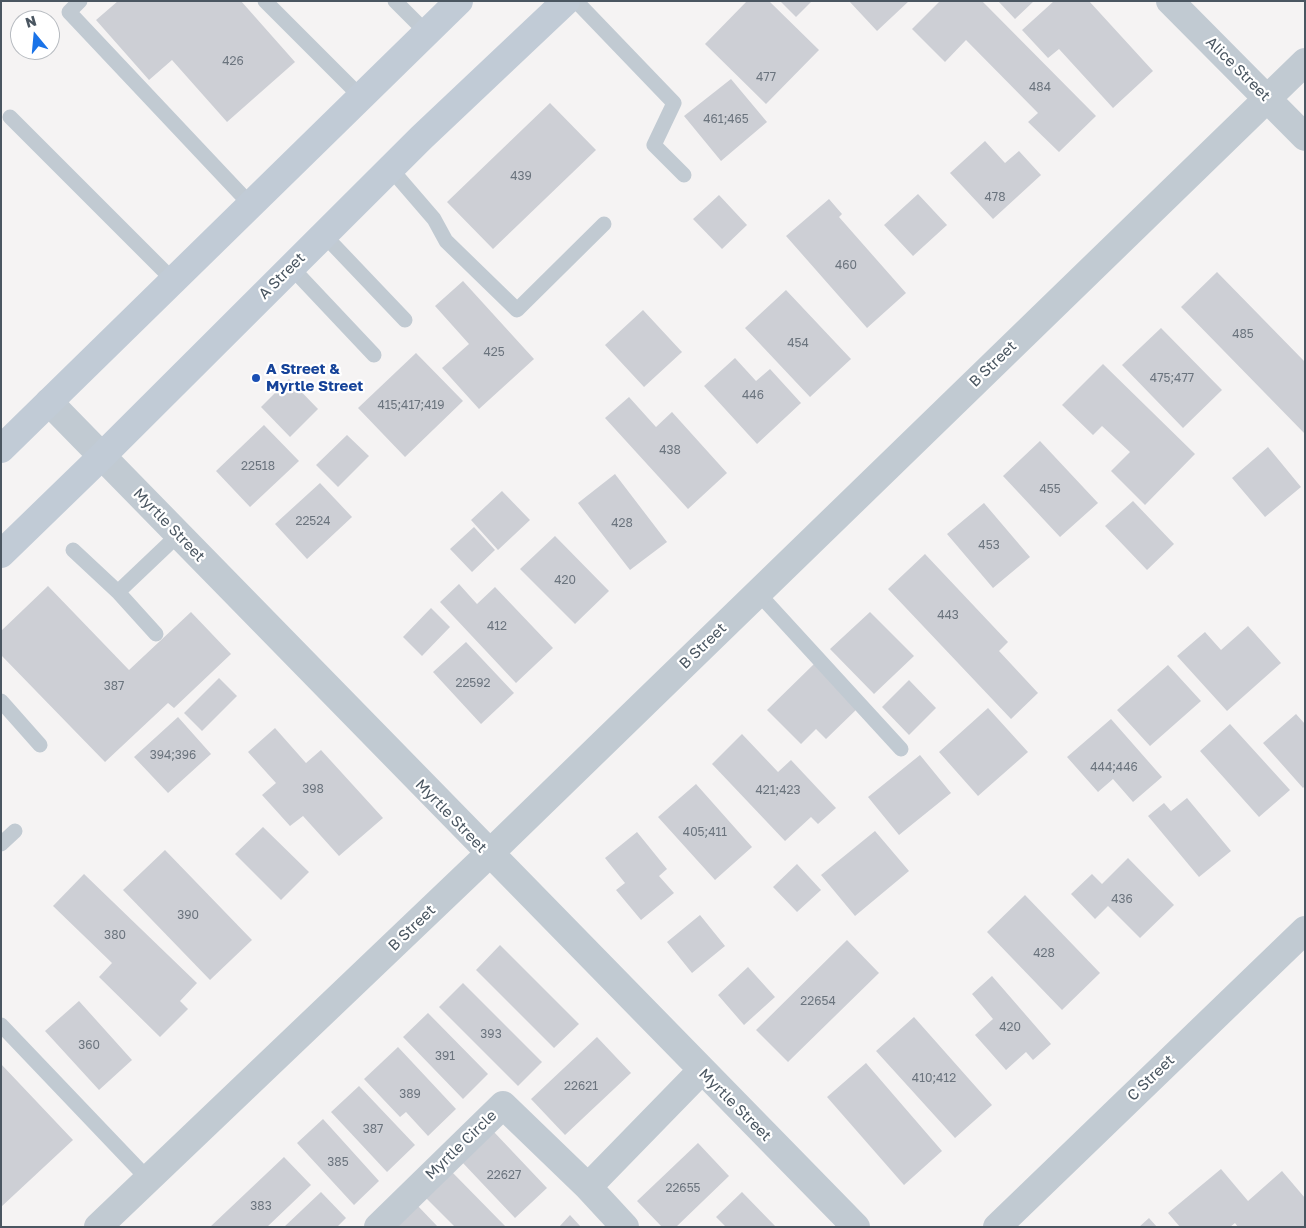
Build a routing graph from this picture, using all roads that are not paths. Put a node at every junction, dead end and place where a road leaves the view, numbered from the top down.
1 (80, 1) edge
2 (265, 1) edge
3 (395, 1) edge
4 (459, 1) edge
5 (566, 1) edge
6 (576, 1) edge
7 (1170, 1) edge
8 (426, 32) junction
9 (1305, 62) edge
10 (360, 96) junction
11 (1267, 98) junction
12 (10, 116) dead end
13 (1305, 137) edge
14 (390, 168) junction
15 (684, 175) dead end
16 (250, 204) junction
17 (604, 224) dead end
18 (324, 235) junction
19 (291, 267) junction
20 (173, 280) junction
21 (405, 320) dead end
22 (374, 355) dead end
23 (49, 402) junction
24 (1, 449) edge
25 (102, 456) junction
26 (178, 535) junction
27 (73, 550) dead end
28 (1, 554) edge
29 (118, 592) junction
30 (758, 593) junction
31 (156, 634) dead end
32 (1, 701) edge
33 (40, 745) dead end
34 (901, 749) dead end
35 (15, 831) dead end
36 (1, 844) edge
37 (489, 854) junction
38 (1305, 930) edge
39 (1, 1025) edge
40 (702, 1070) junction
41 (148, 1179) junction
42 (588, 1187) junction
43 (998, 1226) edge
44 (98, 1227) edge
45 (378, 1227) edge
46 (625, 1227) edge
47 (856, 1227) edge

1 - 16 lane
2 - 10 lane
3 - 8 lane
4 - 8 main road
5 - 14 main road, A Street
6 - 15 lane
7 - 11 street, Alice Street
8 - 10 main road
9 - 11 street, B Street
10 - 16 main road
11 - 13 street, Alice Street
11 - 30 street, B Street
12 - 20 lane
14 - 17 lane
14 - 18 main road, A Street
16 - 20 main road
18 - 19 main road, A Street
18 - 21 lane
19 - 22 lane
19 - 25 main road, A Street
20 - 23 main road
23 - 24 main road
23 - 25 street, Myrtle Street
25 - 26 street, Myrtle Street
25 - 28 main road, A Street
26 - 29 lane
26 - 37 street, Myrtle Street
27 - 29 lane
29 - 31 lane
30 - 34 lane
30 - 37 street, B Street
32 - 33 lane
35 - 36 lane
37 - 40 street, Myrtle Street
37 - 41 street, B Street
38 - 43 street, C Street
39 - 41 lane
40 - 42 street
40 - 47 street, Myrtle Street
41 - 44 street, B Street
42 - 45 street, Myrtle Circle
42 - 46 street, Myrtle Circle

